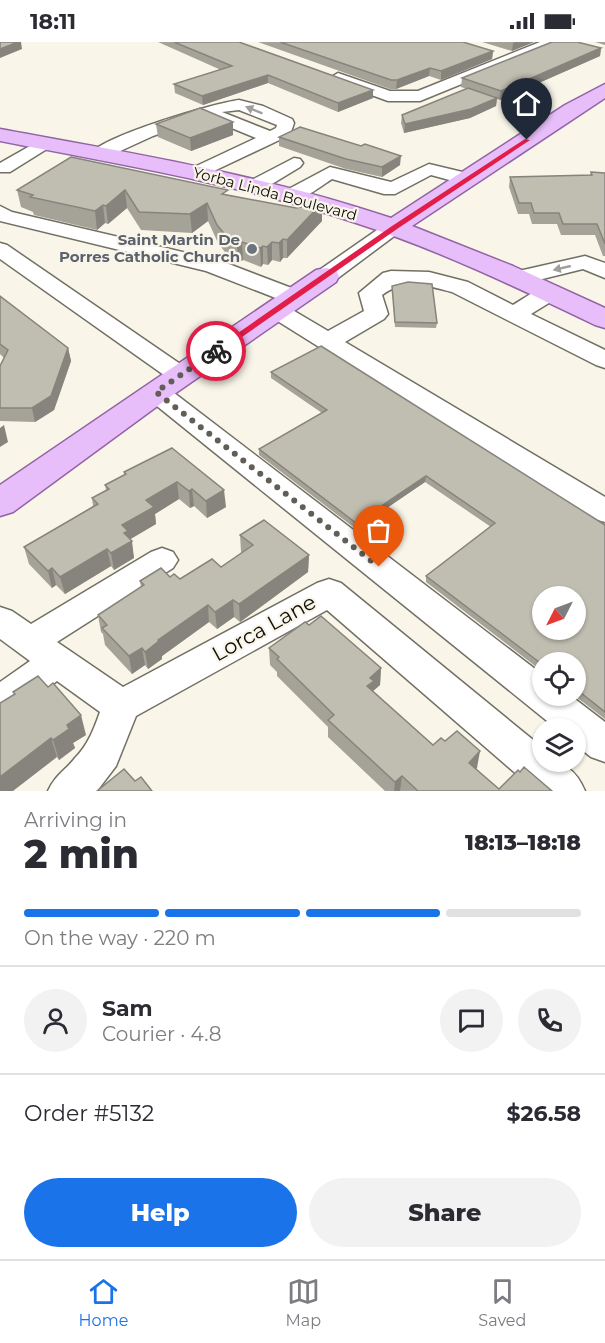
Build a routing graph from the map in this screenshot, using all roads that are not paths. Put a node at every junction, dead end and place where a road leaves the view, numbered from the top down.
1 (552, 42) edge
2 (491, 51) edge
3 (512, 58) junction
4 (324, 73) edge
5 (605, 90) edge
6 (0, 135) edge
7 (111, 135) dead end
8 (44, 143) junction
9 (74, 149) junction
10 (99, 154) junction
11 (294, 163) dead end
12 (4, 168) dead end
13 (197, 173) junction
14 (468, 179) junction
15 (255, 186) junction
16 (290, 196) junction
17 (2, 216) edge
18 (394, 227) junction
19 (0, 249) edge
20 (605, 271) edge
21 (507, 273) junction
22 (326, 276) junction
23 (460, 287) junction
24 (370, 292) junction
25 (549, 293) junction
26 (285, 304) junction
27 (514, 314) junction
28 (605, 319) edge
29 (327, 342) junction
30 (605, 360) edge
31 (168, 383) junction
32 (0, 503) edge
33 (605, 511) edge
34 (162, 560) dead end
35 (0, 621) edge
36 (43, 652) junction
37 (532, 687) edge
38 (0, 702) edge
39 (121, 706) junction
40 (556, 706) edge
41 (605, 745) edge
42 (68, 791) edge
43 (565, 791) edge

1 - 3 street
2 - 3 street
3 - 4 street
5 - 14 main road
6 - 8 main road, Yorba Linda Boulevard
7 - 9 street
8 - 9 main road, Yorba Linda Boulevard
8 - 12 street
9 - 10 main road, Yorba Linda Boulevard
10 - 13 main road, Yorba Linda Boulevard
10 - 13 street
11 - 15 street
13 - 15 main road, Yorba Linda Boulevard
14 - 16 street
14 - 18 main road
15 - 16 main road, Yorba Linda Boulevard
16 - 18 main road, Yorba Linda Boulevard
17 - 26 street
18 - 21 main road, Yorba Linda Boulevard
18 - 22 street
19 - 31 street
20 -> 21 street
21 - 23 street
21 - 25 main road, Yorba Linda Boulevard
22 - 24 street
22 - 26 main road
23 - 24 street
23 - 27 street
24 - 29 street
25 - 27 street
25 - 28 main road, Yorba Linda Boulevard
26 - 29 street
26 - 31 main road
27 - 30 street
29 - 33 street
31 - 32 main road
31 - 37 street
34 - 36 street
35 - 36 street
36 - 38 street
36 - 39 street
39 - 42 street
39 - 43 street, Lorca Lane
40 - 41 street

